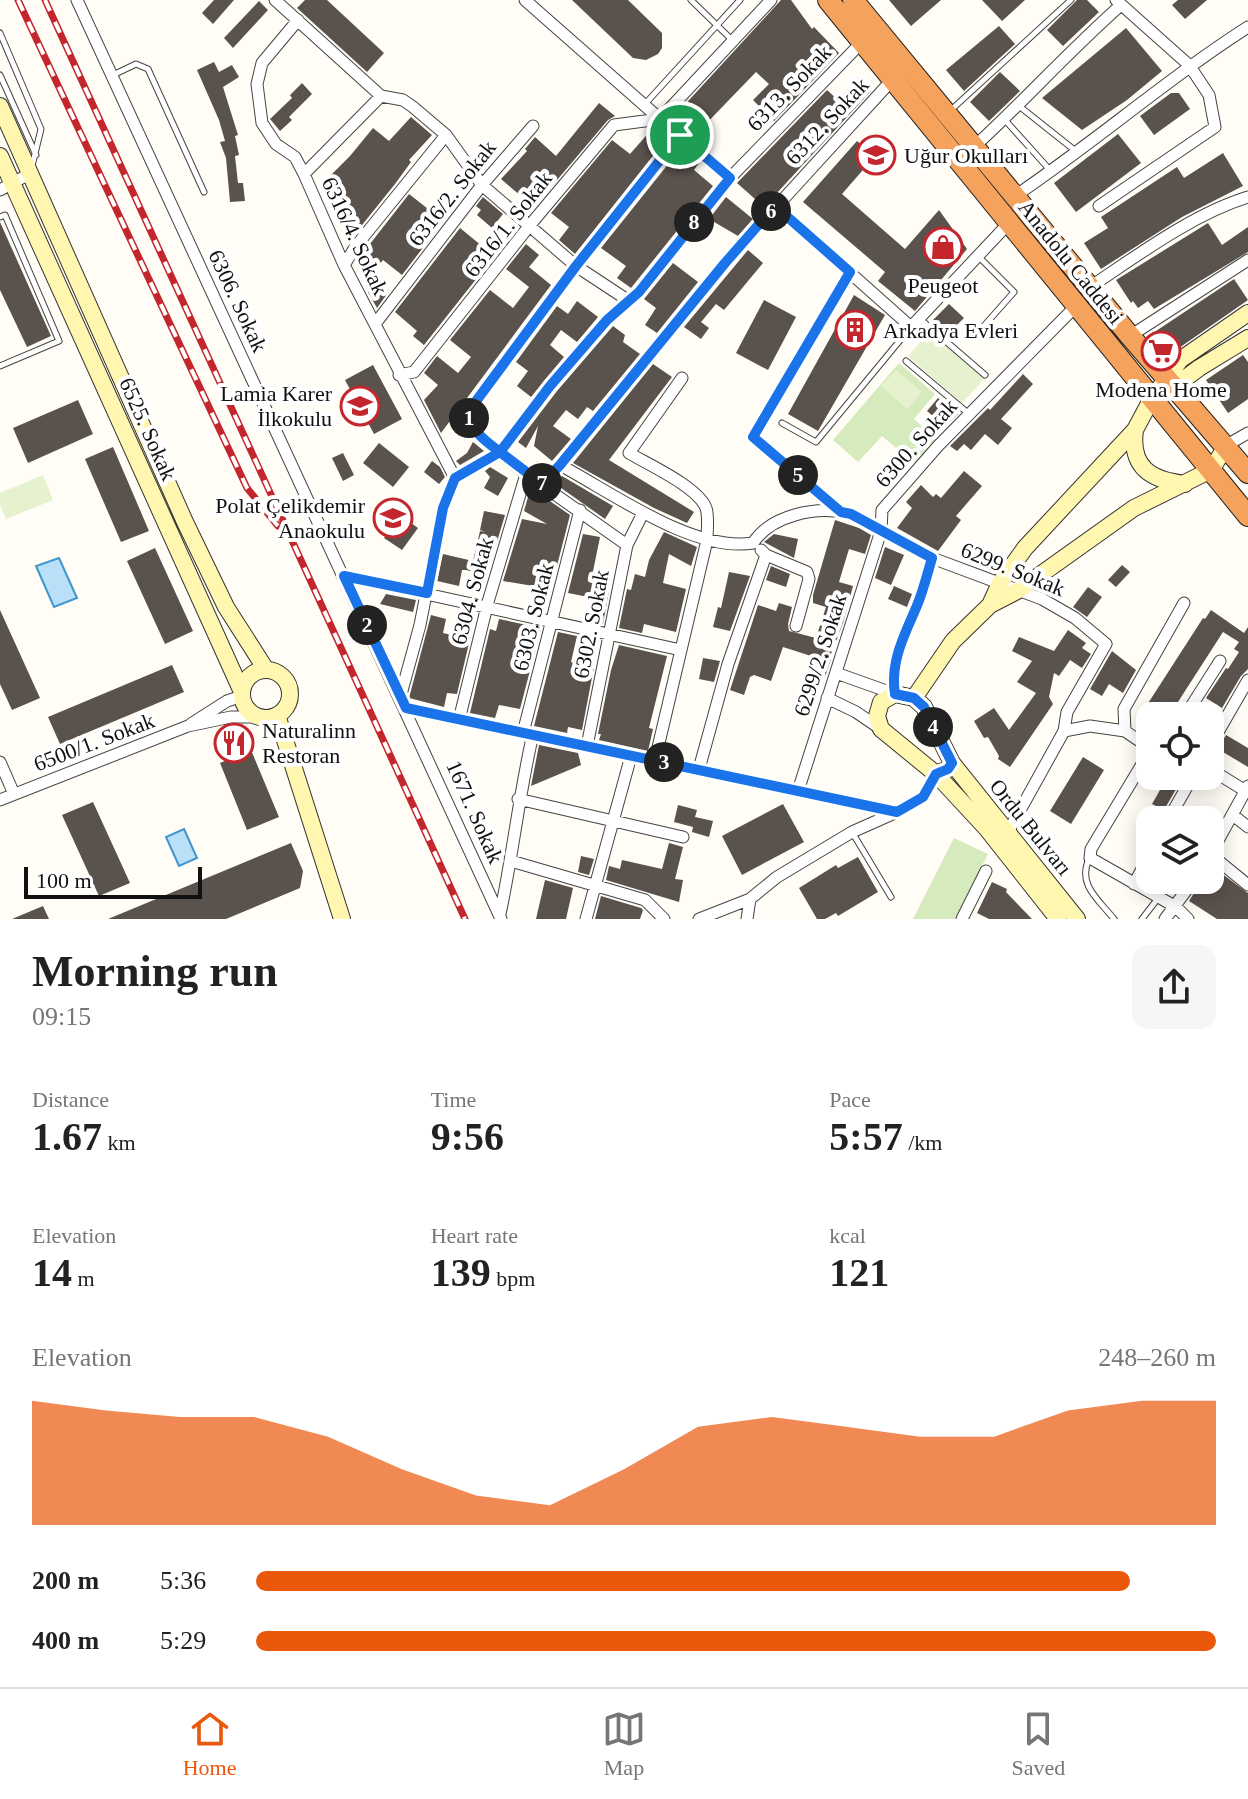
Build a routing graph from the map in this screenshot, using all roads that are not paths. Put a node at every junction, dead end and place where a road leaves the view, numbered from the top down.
1 (77, 0) edge
2 (275, 0) edge
3 (525, 0) edge
4 (691, 0) edge
5 (740, 0) edge
6 (771, 0) edge
7 (828, 0) edge
8 (853, 0) edge
9 (1071, 0) edge
10 (1119, 2) edge
11 (298, 20) junction
12 (717, 24) junction
13 (1248, 27) edge
14 (0, 33) edge
15 (732, 40) junction
16 (862, 42) junction
17 (1189, 65) junction
18 (0, 75) edge
19 (112, 76) junction
20 (893, 79) junction
21 (381, 96) junction
22 (644, 105) junction
23 (1018, 105) junction
24 (0, 106) edge
25 (947, 113) junction
26 (660, 119) junction
27 (1004, 120) junction
28 (533, 126) dead end
29 (446, 135) junction
30 (680, 135) junction
31 (975, 146) junction
32 (1078, 152) junction
33 (36, 156) junction
34 (1051, 172) junction
35 (4, 174) edge
36 (29, 174) junction
37 (304, 174) junction
38 (730, 178) junction
39 (482, 185) junction
40 (204, 192) dead end
41 (1015, 196) junction
42 (1248, 197) edge
43 (775, 206) junction
44 (1099, 206) dead end
45 (0, 217) edge
46 (1008, 224) junction
47 (530, 225) junction
48 (978, 256) junction
49 (1248, 260) edge
50 (344, 265) junction
51 (576, 266) junction
52 (850, 272) junction
53 (1090, 287) junction
54 (629, 301) junction
55 (1075, 307) junction
56 (1248, 313) edge
57 (375, 324) junction
58 (917, 326) junction
59 (975, 336) dead end
60 (1130, 336) junction
61 (1248, 338) edge
62 (1248, 347) edge
63 (1225, 352) junction
64 (906, 361) dead end
65 (0, 366) edge
66 (399, 375) junction
67 (985, 375) dead end
68 (682, 378) dead end
69 (1171, 381) junction
70 (1151, 400) junction
71 (970, 414) junction
72 (782, 423) dead end
73 (1135, 430) junction
74 (1248, 433) edge
75 (1227, 445) junction
76 (500, 452) junction
77 (560, 465) junction
78 (1211, 470) junction
79 (1248, 473) edge
80 (526, 474) junction
81 (455, 478) junction
82 (542, 484) junction
83 (1185, 484) junction
84 (580, 510) junction
85 (841, 512) junction
86 (643, 513) junction
87 (1248, 516) edge
88 (881, 531) junction
89 (707, 540) junction
90 (753, 543) junction
91 (627, 545) junction
92 (766, 555) junction
93 (932, 558) junction
94 (344, 576) junction
95 (1000, 583) junction
96 (1019, 590) junction
97 (351, 591) joint
98 (427, 593) junction
99 (1184, 603) dead end
100 (990, 605) junction
101 (486, 607) junction
102 (553, 622) junction
103 (796, 626) dead end
104 (608, 634) junction
105 (681, 650) junction
106 (1220, 661) dead end
107 (265, 668) junction
108 (836, 673) junction
109 (1248, 680) edge
110 (242, 694) junction
111 (895, 694) junction
112 (827, 698) junction
113 (914, 698) junction
114 (1194, 702) edge
115 (403, 703) junction
116 (277, 715) junction
117 (259, 717) junction
118 (459, 720) junction
119 (1224, 722) edge
120 (188, 726) junction
121 (881, 729) junction
122 (1064, 731) junction
123 (1125, 731) junction
124 (528, 734) junction
125 (1136, 739) edge
126 (587, 746) junction
127 (631, 756) junction
128 (655, 760) junction
129 (0, 762) edge
130 (952, 763) junction
131 (699, 769) junction
132 (1136, 773) edge
133 (936, 774) junction
134 (1224, 776) edge
135 (1246, 788) edge
136 (798, 791) junction
137 (14, 794) junction
138 (518, 799) junction
139 (0, 800) edge
140 (897, 812) junction
141 (1234, 816) junction
142 (613, 820) junction
143 (1248, 827) edge
144 (852, 832) junction
145 (1008, 832) junction
146 (1224, 832) edge
147 (683, 837) dead end
148 (1090, 858) junction
149 (511, 861) junction
150 (1224, 866) edge
151 (986, 871) dead end
152 (1136, 880) edge
153 (1134, 884) junction
154 (595, 885) junction
155 (1248, 885) edge
156 (1185, 894) edge
157 (1159, 896) junction
158 (891, 897) dead end
159 (750, 899) junction
160 (1176, 907) junction
161 (501, 917) edge
162 (342, 919) edge
163 (586, 919) edge
164 (664, 919) edge
165 (699, 919) edge
166 (747, 919) edge
167 (962, 919) edge
168 (1058, 919) edge
169 (1077, 919) edge
170 (1114, 919) edge
171 (1142, 919) edge
172 (1165, 919) edge
173 (1188, 919) edge

1 - 19 street, 6306. Sokak
2 - 11 street
3 - 22 street
4 - 12 lane
5 - 12 lane
6 - 15 street
7 - 16 highway, Anadolu Caddesi
8 - 25 highway, Anadolu Caddesi
9 - 25 lane
10 - 17 street
10 - 23 street
11 - 21 street
11 - 37 street, 6316/4. Sokak
12 - 15 lane
12 - 22 lane
13 - 17 street
14 - 33 lane
15 - 26 street
16 - 20 highway, Anadolu Caddesi
16 - 38 street, 6313. Sokak
17 - 32 street
17 - 44 street
18 - 33 lane
19 - 40 lane
19 - 94 street, 6306. Sokak
20 - 43 street, 6312. Sokak
20 - 46 highway, Anadolu Caddesi
21 - 29 street
21 - 37 street
22 - 26 street
23 - 27 street
23 - 32 lane
24 - 36 street, 6525. Sokak
25 - 31 highway, Anadolu Caddesi
26 - 30 street
26 - 47 street, 6316/1. Sokak
27 - 31 street
27 - 34 lane
28 - 39 street, 6316/2. Sokak
29 - 39 street
29 - 50 street
30 - 38 street
30 - 51 street
31 - 41 highway, Anadolu Caddesi
32 - 34 street
33 - 36 lane
34 - 41 street
35 - 36 street
35 - 110 street, 6525. Sokak
36 - 107 street, 6525. Sokak
37 - 50 street, 6316/4. Sokak
38 - 54 street, 6313. Sokak
39 - 47 street
39 - 57 street, 6316/2. Sokak
41 - 53 highway, Anadolu Caddesi
42 - 53 street
43 - 52 street
43 - 77 street, 6312. Sokak
45 - 65 lane
46 - 48 street
46 - 55 highway, Anadolu Caddesi
47 - 51 street
47 - 66 street, 6316/1. Sokak
48 - 58 street
48 - 59 lane
49 - 60 street
50 - 57 street, 6316/4. Sokak
51 - 54 street
51 - 76 street
52 - 58 street
52 - 85 street
53 - 60 highway, Anadolu Caddesi
54 - 76 street, 6313. Sokak
55 - 70 highway, Anadolu Caddesi
55 - 71 street, 6300. Sokak
56 - 69 street
57 - 66 street, 6316/4. Sokak
58 - 67 lane
58 - 72 lane
60 - 69 highway, Anadolu Caddesi
61 - 63 street
62 - 63 street
63 - 69 street
64 - 71 lane
66 - 81 street, 6316/4. Sokak
68 - 89 street
69 - 70 street
69 - 75 highway, Anadolu Caddesi
70 - 73 street
70 - 78 highway, Anadolu Caddesi
71 - 88 street, 6300. Sokak
73 - 83 street
73 - 95 street
74 - 75 street
75 - 78 street
75 - 79 highway, Anadolu Caddesi
76 - 80 street
76 - 81 street, 6313. Sokak
77 - 82 street, 6312. Sokak
77 - 86 street
78 - 83 street
78 - 87 highway, Anadolu Caddesi
80 - 82 street
80 - 101 street, 6304. Sokak
81 - 98 street
82 - 84 street
83 - 96 street
84 - 91 street
84 - 102 street, 6303. Sokak
85 - 88 street
85 - 90 street
86 - 89 street
86 - 91 street, 6302. Sokak
88 - 93 street, 6299. Sokak
88 - 108 street, 6299/2. Sokak
89 - 90 street
89 - 105 street
90 - 92 street
91 - 104 street, 6302. Sokak
92 - 103 street
92 - 131 street
93 - 95 street, 6299. Sokak
93 - 111 street
94 - 97 street, 6306. Sokak
94 - 98 street
95 - 96 street, 6299. Sokak
95 - 100 street
96 - 100 street
96 - 122 street, 6299. Sokak
97 - 115 street, 1671. Sokak
98 - 101 street
98 - 115 street
99 - 123 street
100 - 113 street
101 - 102 street
101 - 118 street, 6304. Sokak
102 - 104 street
102 - 124 street, 6303. Sokak
104 - 105 street
104 - 126 street, 6302. Sokak
105 - 128 street
106 - 114 street
107 - 110 street
107 - 116 street
108 - 111 street
108 - 112 street, 6299/2. Sokak
109 - 119 street
110 - 117 street
110 - 120 street
111 - 113 street
111 - 121 street
112 - 121 street, Ordu Bulvarı
112 - 136 street, 6299/2. Sokak
113 - 130 street, Ordu Bulvarı
115 - 118 street
115 - 161 street, 1671. Sokak
116 - 117 street
116 - 162 street
117 - 120 street
118 - 124 street
120 - 137 street, 6500/1. Sokak
121 - 133 street, Ordu Bulvarı
122 - 123 street
122 - 145 street, 6299. Sokak
123 - 125 street
124 - 126 street
124 - 138 street, 6303. Sokak
126 - 127 street
127 - 128 street
127 - 142 street
128 - 131 street
129 - 137 street, 6500/1. Sokak
130 - 133 street
130 - 145 street, Ordu Bulvarı
131 - 136 street
132 - 148 street
133 - 140 street
133 - 168 street, Ordu Bulvarı
134 - 135 street
135 - 141 street
136 - 140 street
137 - 139 street, 6500/1. Sokak
138 - 142 street
138 - 149 street, 6303. Sokak
140 - 144 street
141 - 143 street
141 - 146 street
142 - 147 street
142 - 154 street
144 - 158 lane
144 - 159 street
145 - 169 street, Ordu Bulvarı
148 - 153 street
148 - 170 lane
149 - 154 street
149 - 161 street, 6303. Sokak
150 - 155 street
151 - 167 street
152 - 153 street
153 - 157 street
154 - 163 street
154 - 164 street
156 - 160 street
157 - 160 street
157 - 171 lane
159 - 165 street
159 - 166 street
160 - 172 street
160 - 173 street

